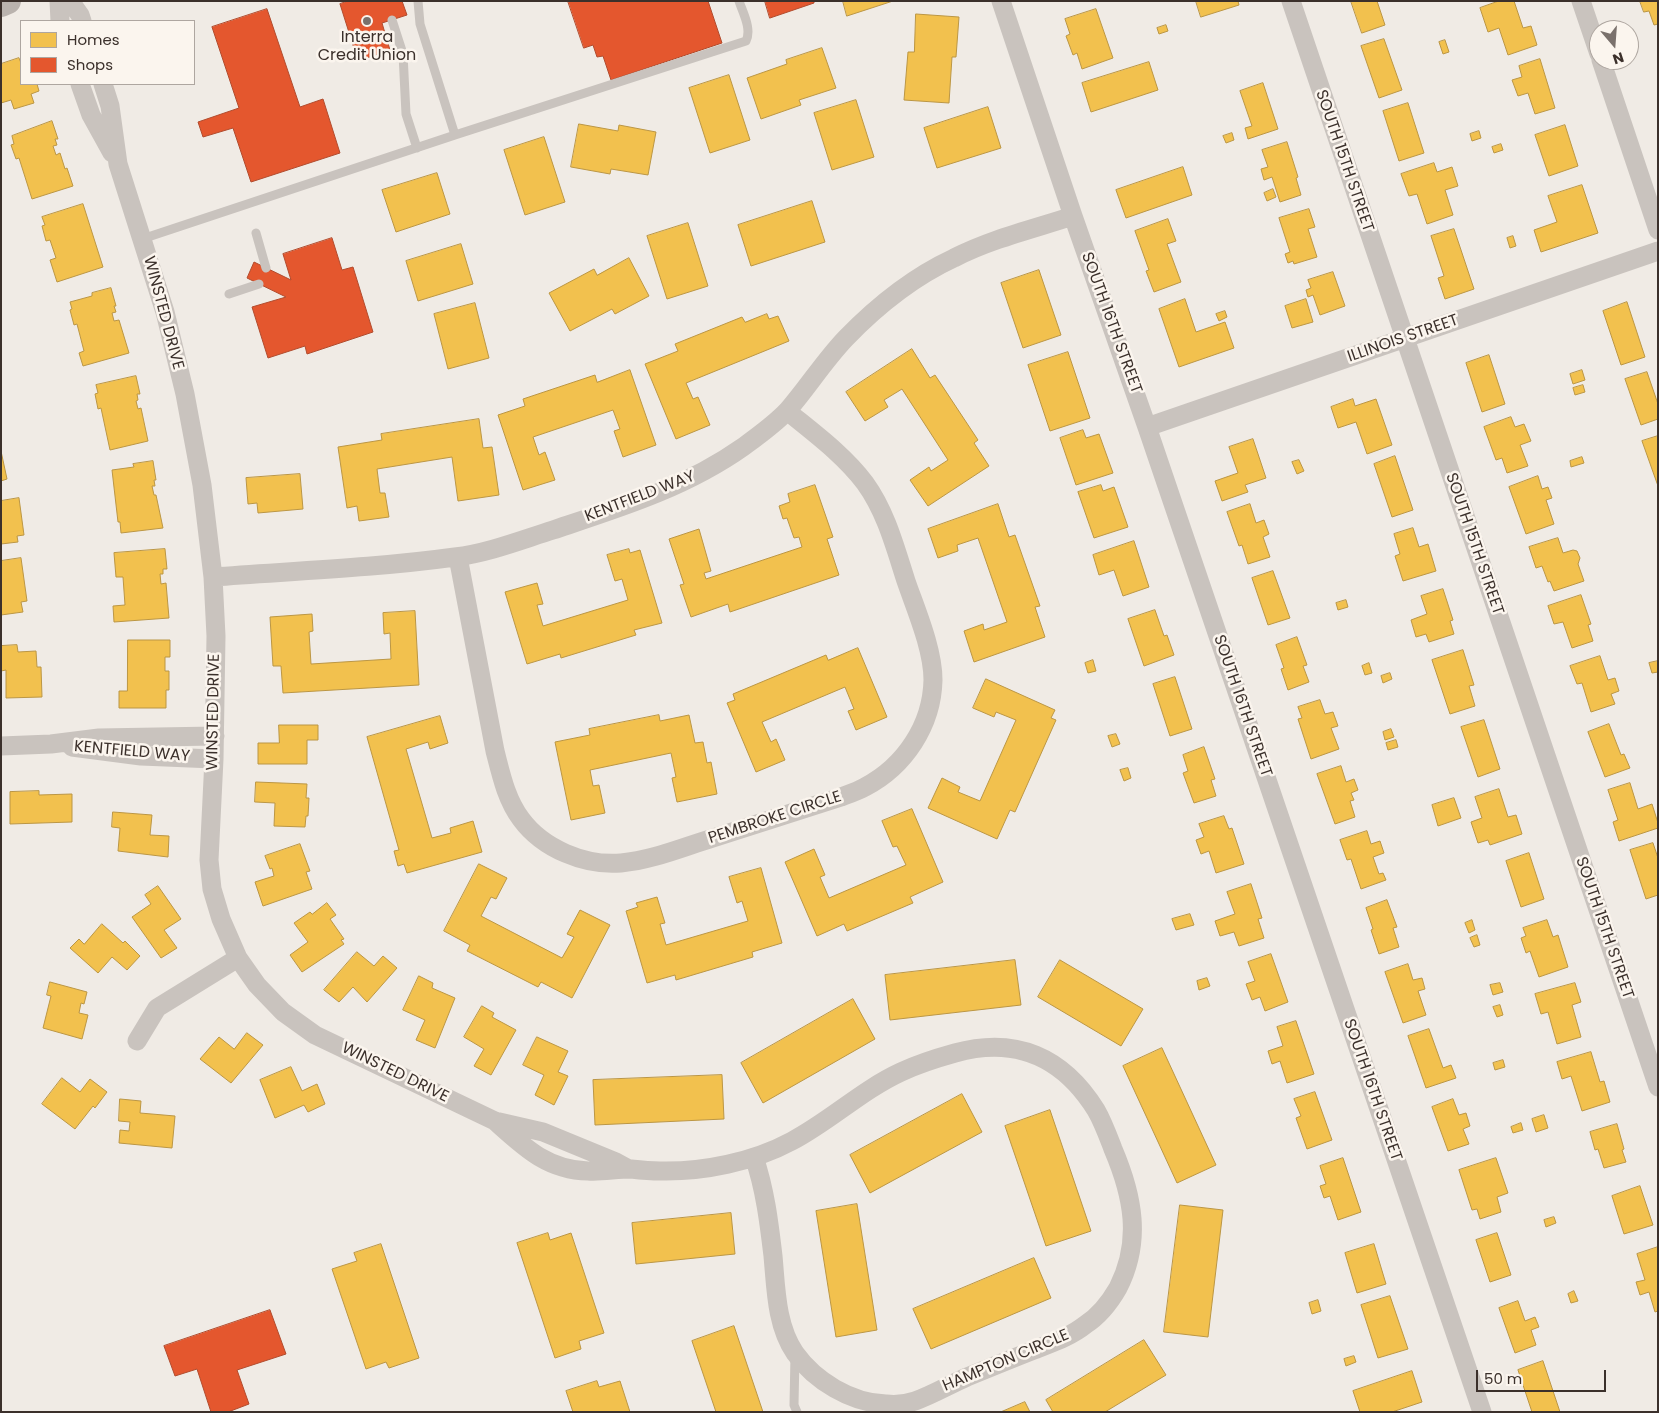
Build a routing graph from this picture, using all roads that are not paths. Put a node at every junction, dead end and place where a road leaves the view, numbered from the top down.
1 (60, 1) edge
2 (70, 1) edge
3 (418, 1) edge
4 (739, 1) edge
5 (1001, 1) edge
6 (1291, 1) edge
7 (1581, 1) edge
8 (60, 20) edge
9 (82, 20) edge
10 (392, 20) dead end
11 (1589, 25) edge
12 (1604, 70) edge
13 (80, 85) edge
14 (103, 85) edge
15 (456, 135) junction
16 (417, 148) junction
17 (118, 164) junction
18 (1073, 216) junction
19 (1658, 230) edge
20 (256, 234) dead end
21 (142, 239) junction
22 (1658, 251) edge
23 (266, 268) dead end
24 (259, 284) dead end
25 (230, 294) dead end
26 (1404, 338) junction
27 (787, 411) junction
28 (1147, 427) junction
29 (458, 557) junction
30 (213, 577) junction
31 (215, 736) junction
32 (51, 744) junction
33 (1, 746) edge
34 (214, 759) junction
35 (238, 958) junction
36 (137, 1041) dead end
37 (1658, 1087) edge
38 (496, 1121) junction
39 (754, 1157) junction
40 (629, 1169) junction
41 (795, 1352) junction
42 (912, 1402) junction
43 (797, 1412) edge
44 (896, 1412) edge
45 (1482, 1412) edge

1 - 8 street
2 - 9 street
3 - 15 lane
4 - 15 lane
5 - 18 street, SOUTH 16TH STREET
6 - 26 street, SOUTH 15TH STREET
7 - 11 street
10 - 16 lane
12 - 19 street
13 - 17 street, WINSTED DRIVE
14 - 17 street, WINSTED DRIVE
15 - 16 lane
16 - 21 lane
17 - 21 street, WINSTED DRIVE
18 - 27 street, KENTFIELD WAY
18 - 28 street, SOUTH 16TH STREET
20 - 23 lane
21 - 30 street, WINSTED DRIVE
22 - 26 street, ILLINOIS STREET
24 - 25 lane
26 - 28 street, ILLINOIS STREET
26 - 37 street, SOUTH 15TH STREET
27 - 29 street, KENTFIELD WAY
27 - 29 street, PEMBROKE CIRCLE
28 - 45 street, SOUTH 16TH STREET
29 - 30 street, KENTFIELD WAY
30 - 31 street, WINSTED DRIVE
31 - 32 street, KENTFIELD WAY
31 - 34 street, WINSTED DRIVE
32 - 33 street, KENTFIELD WAY
32 - 34 street, KENTFIELD WAY
34 - 35 street, WINSTED DRIVE
35 - 36 street
35 - 38 street, WINSTED DRIVE
38 - 40 street, WINSTED DRIVE
38 - 40 street, WINSTED DRIVE
39 - 40 street, WINSTED DRIVE
39 - 41 street, HAMPTON CIRCLE
39 - 42 street, HAMPTON CIRCLE
41 - 42 street, HAMPTON CIRCLE
41 - 43 lane
42 - 44 lane

